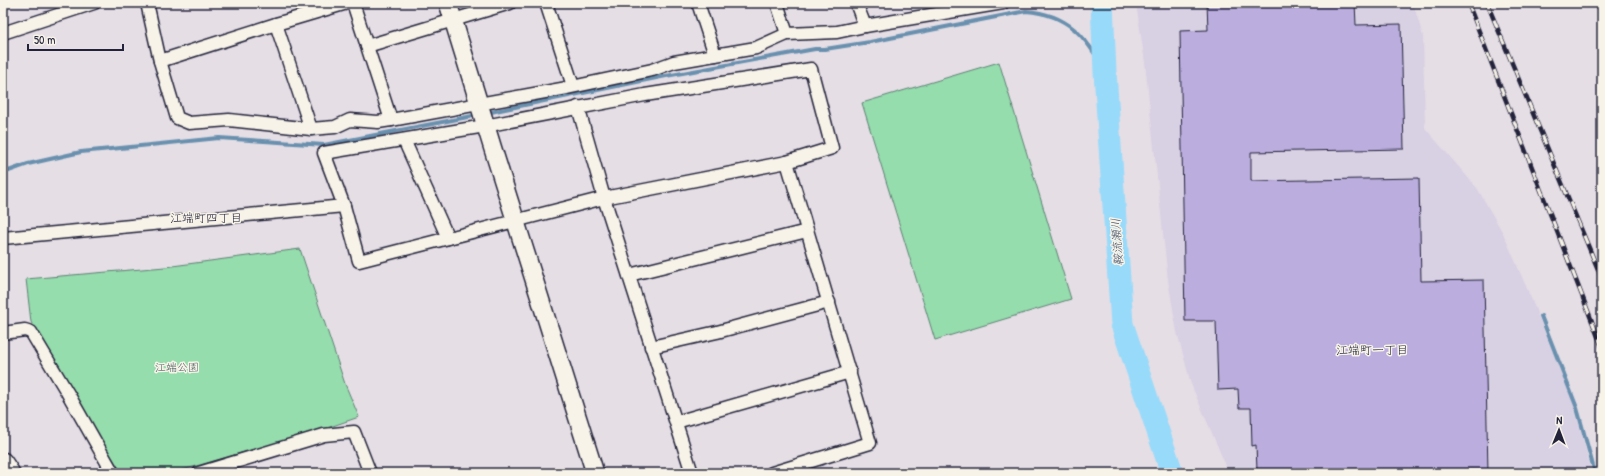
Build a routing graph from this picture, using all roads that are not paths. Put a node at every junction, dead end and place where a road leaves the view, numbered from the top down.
1 (94, 3) edge
2 (147, 3) edge
3 (347, 3) edge
4 (353, 3) edge
5 (448, 3) edge
6 (510, 3) edge
7 (546, 3) edge
8 (698, 3) edge
9 (777, 3) edge
10 (856, 3) edge
11 (1002, 3) edge
12 (454, 20) junction
13 (276, 24) junction
14 (865, 26) junction
15 (3, 33) edge
16 (787, 34) junction
17 (367, 46) junction
18 (715, 55) junction
19 (160, 62) junction
20 (573, 86) junction
21 (479, 104) junction
22 (578, 107) junction
23 (391, 120) junction
24 (485, 124) junction
25 (311, 129) junction
26 (404, 140) junction
27 (787, 162) junction
28 (604, 198) junction
29 (344, 206) junction
30 (517, 221) junction
31 (808, 231) junction
32 (3, 238) edge
33 (448, 238) junction
34 (629, 274) junction
35 (829, 302) junction
36 (3, 333) edge
37 (651, 347) junction
38 (850, 372) junction
39 (676, 422) junction
40 (3, 461) edge
41 (11, 473) edge
42 (113, 473) edge
43 (199, 473) edge
44 (370, 473) edge
45 (595, 473) edge
46 (692, 473) edge
47 (772, 473) edge

1 - 15 street
2 - 19 street
3 - 13 street
4 - 17 street
5 - 12 street
6 - 12 street
7 - 20 street
8 - 18 street
9 - 16 street
10 - 14 street
11 - 14 street
12 - 17 street
12 - 21 street
13 - 19 street
13 - 25 street
14 - 16 street
16 - 18 street
17 - 23 street
18 - 20 street
19 - 25 street
20 - 21 street
21 - 23 street
21 - 24 street
22 - 24 street
22 - 27 street
22 - 28 street
23 - 25 street
24 - 26 street
24 - 30 street
26 - 29 street
26 - 33 street
27 - 28 street
27 - 31 street
28 - 30 street
28 - 34 street
29 - 32 street
29 - 33 street
30 - 33 street
30 - 45 street
31 - 34 street
31 - 35 street
34 - 37 street
35 - 37 street
35 - 38 street
36 - 42 street
37 - 39 street
38 - 39 street
38 - 47 street
39 - 46 street
40 - 41 street
43 - 44 street

